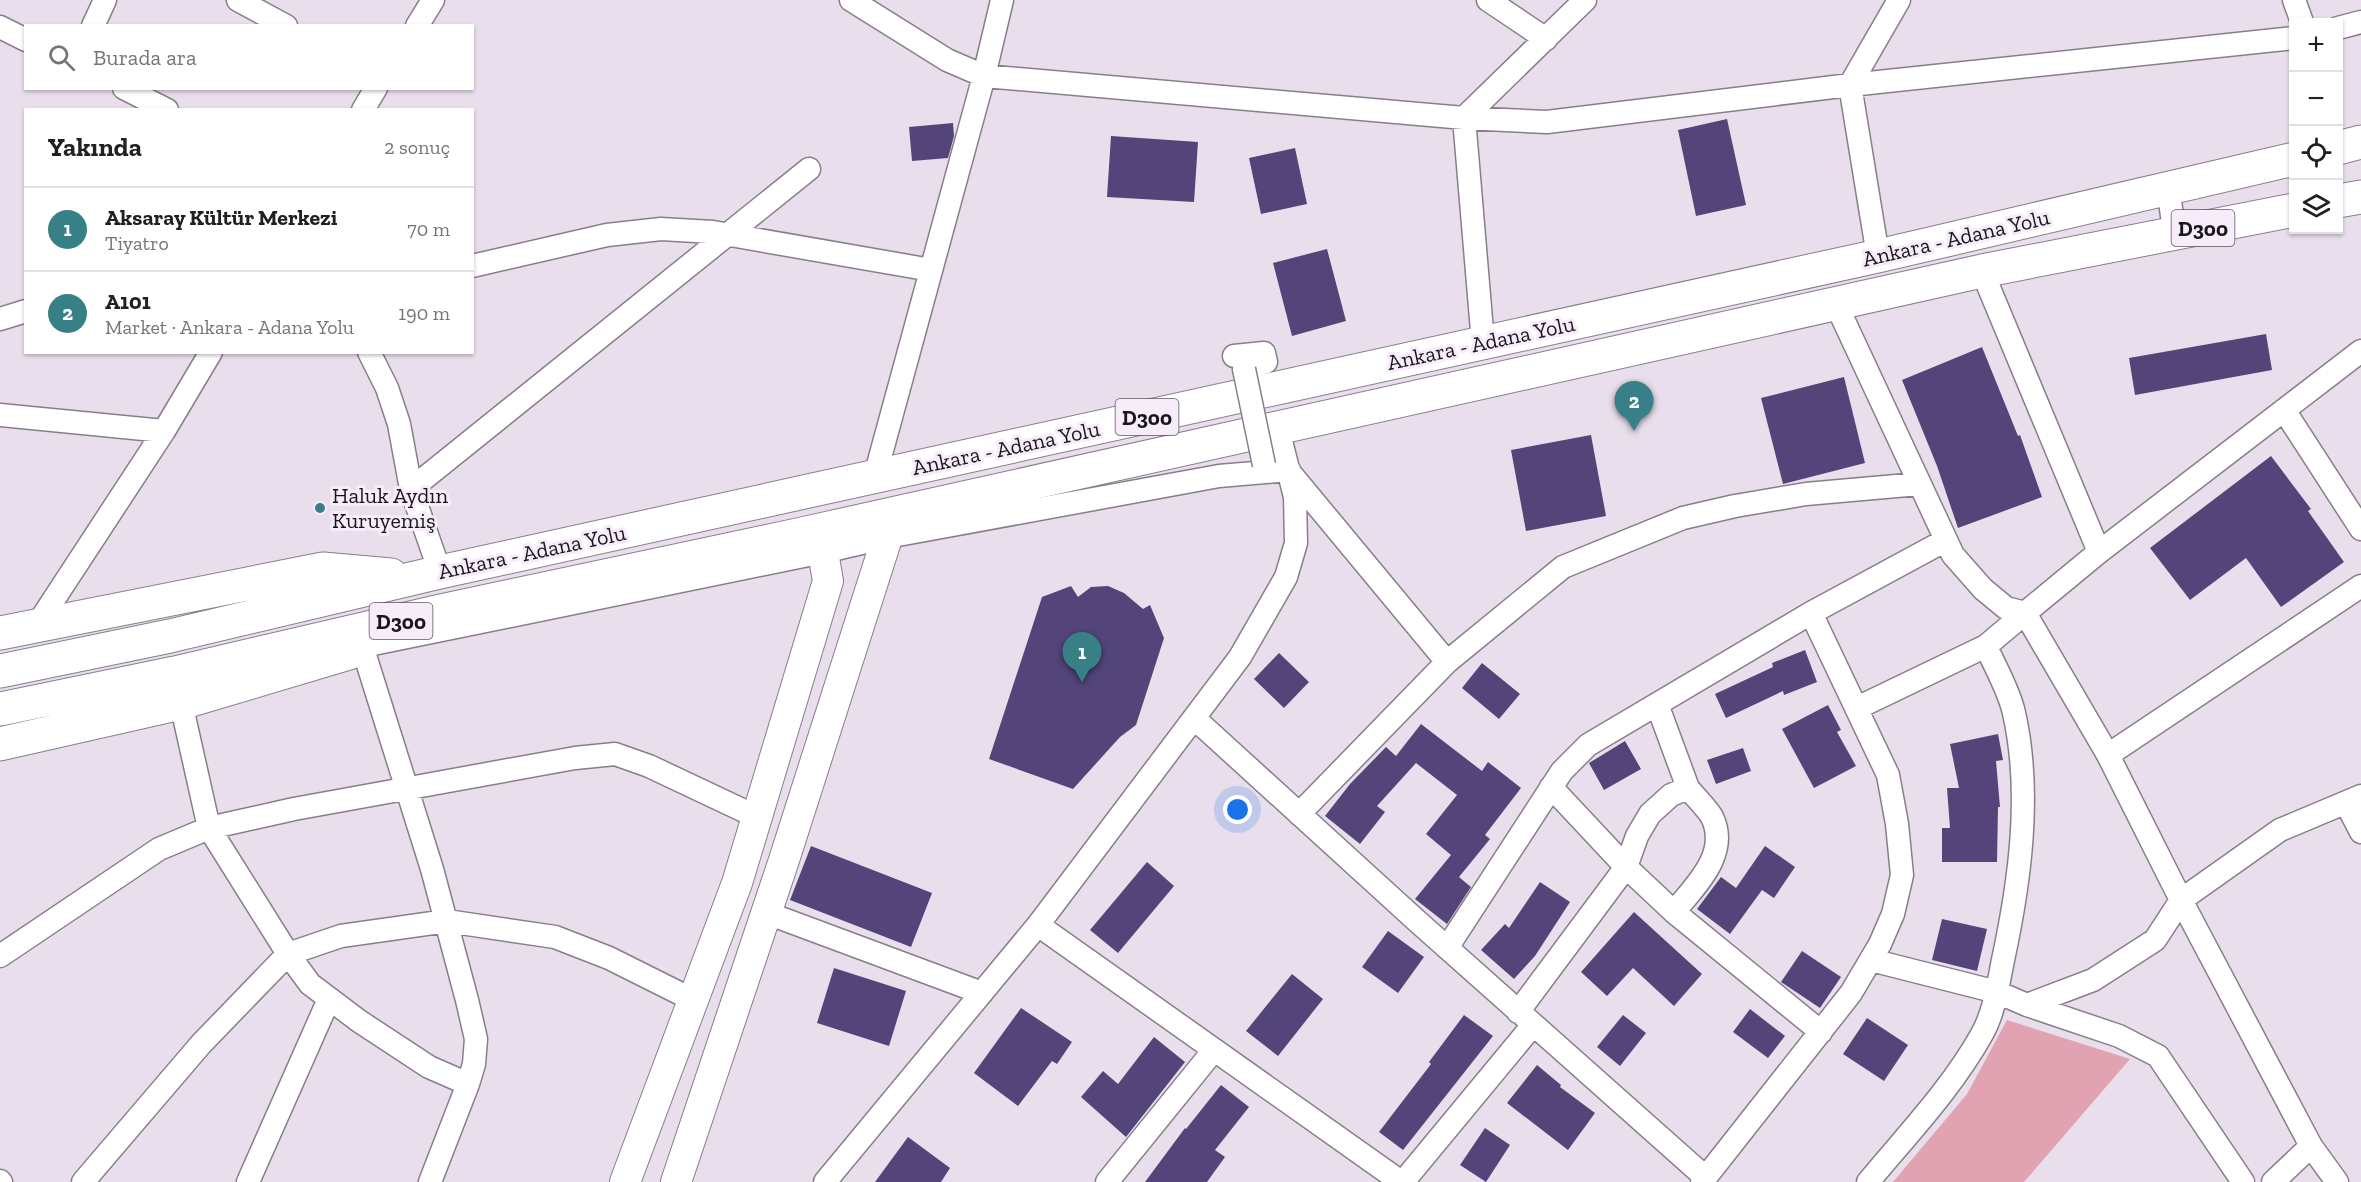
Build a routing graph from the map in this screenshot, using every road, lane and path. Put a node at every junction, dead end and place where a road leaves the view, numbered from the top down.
1 (105, 0) edge
2 (238, 0) edge
3 (433, 0) edge
4 (851, 0) edge
5 (1002, 0) edge
6 (1488, 0) edge
7 (1585, 0) edge
8 (1899, 0) edge
9 (2294, 0) edge
10 (2301, 18) edge
11 (2361, 22) edge
12 (94, 24) edge
13 (282, 24) edge
14 (418, 24) edge
15 (0, 27) edge
16 (2343, 27) edge
17 (24, 39) edge
18 (1546, 39) junction
19 (2289, 39) edge
20 (984, 76) junction
21 (1850, 85) junction
22 (128, 90) edge
23 (375, 90) edge
24 (163, 108) edge
25 (364, 108) edge
26 (1464, 118) junction
27 (2361, 142) edge
28 (2343, 147) edge
29 (2289, 160) edge
30 (809, 169) dead end
31 (2361, 197) edge
32 (2343, 200) edge
33 (2289, 211) edge
34 (728, 234) junction
35 (1878, 256) junction
36 (474, 266) edge
37 (931, 270) junction
38 (1982, 271) junction
39 (1836, 304) junction
40 (24, 312) edge
41 (0, 318) edge
42 (1483, 343) junction
43 (2361, 351) edge
44 (210, 354) edge
45 (370, 354) edge
46 (1239, 362) dead end
47 (2284, 410) junction
48 (0, 415) edge
49 (1278, 429) junction
50 (164, 431) junction
51 (1289, 471) junction
52 (875, 476) junction
53 (1219, 477) junction
54 (1919, 484) junction
55 (411, 489) junction
56 (891, 525) junction
57 (2361, 529) edge
58 (1946, 540) junction
59 (812, 543) junction
60 (2099, 552) junction
61 (430, 575) junction
62 (2361, 586) edge
63 (436, 612) junction
64 (1811, 613) junction
65 (2025, 613) junction
66 (37, 625) junction
67 (0, 633) edge
68 (1986, 646) junction
69 (368, 647) junction
70 (1447, 662) junction
71 (0, 671) edge
72 (181, 703) junction
73 (1658, 704) junction
74 (1857, 708) junction
75 (0, 709) edge
76 (1194, 718) junction
77 (0, 744) edge
78 (2108, 755) junction
79 (1551, 787) junction
80 (408, 788) junction
81 (1688, 788) junction
82 (2353, 799) edge
83 (1299, 814) junction
84 (757, 817) junction
85 (209, 828) junction
86 (2361, 832) edge
87 (1626, 867) junction
88 (2181, 900) junction
89 (1674, 912) junction
90 (766, 913) junction
91 (447, 921) junction
92 (1038, 925) junction
93 (1447, 948) junction
94 (288, 954) junction
95 (0, 956) edge
96 (1871, 960) junction
97 (1997, 992) junction
98 (982, 993) junction
99 (329, 999) junction
100 (693, 1000) junction
101 (2027, 1005) junction
102 (1526, 1019) junction
103 (1821, 1032) junction
104 (1214, 1050) junction
105 (468, 1084) junction
106 (2311, 1146) junction
107 (1703, 1180) edge
108 (83, 1182) edge
109 (248, 1182) edge
110 (430, 1182) edge
111 (625, 1182) edge
112 (676, 1182) edge
113 (825, 1182) edge
114 (1107, 1182) edge
115 (1402, 1182) edge
116 (1868, 1182) edge
117 (2243, 1182) edge
118 (2273, 1182) edge
119 (2337, 1182) edge

1 - 12 street
2 - 13 street
3 - 14 street
4 - 20 street
5 - 20 street
6 - 18 street
7 - 18 street
8 - 21 street
9 - 10 street
11 - 16 street
15 - 17 street
18 - 26 street
19 - 21 street
20 - 26 street
20 - 37 street
21 - 26 street
21 - 35 street
22 - 24 street
23 - 25 street
26 - 42 street
27 - 28 highway
29 - 35 highway, Ankara - Adana Yolu / D300
30 - 34 street
31 - 32 highway
33 - 38 highway, Ankara - Adana Yolu / D300
34 - 36 street
34 - 37 street
34 - 55 street
35 - 42 highway, Ankara - Adana Yolu / D300
37 - 52 street
38 - 39 highway, Ankara - Adana Yolu / D300
38 - 60 street
39 - 49 highway, Ankara - Adana Yolu / D300
39 - 54 street
40 - 41 street
42 - 52 highway, Ankara - Adana Yolu / D300
43 - 47 street
44 - 50 street
45 - 55 street
46 - 53 street, bridge
47 - 57 street
47 - 60 street
48 - 50 street
49 - 51 street
49 - 56 highway, Ankara - Adana Yolu / D300
50 - 66 street
51 - 53 street
51 - 70 street
51 - 76 street
52 - 61 highway, Ankara - Adana Yolu / D300
53 - 56 street
54 - 58 street
54 - 70 street
55 - 61 street
56 - 59 highway, Ankara - Adana Yolu / D300
56 - 90 main road
58 - 64 street
58 - 65 street
59 - 63 highway, Ankara - Adana Yolu / D300
59 - 69 street
59 - 84 main road
60 - 65 street
61 - 66 highway
61 - 71 highway, Ankara - Adana Yolu / D300
62 - 78 street
63 - 69 highway
63 - 75 highway, Ankara - Adana Yolu / D300
64 - 73 street
64 - 74 street
65 - 68 street
65 - 78 street
66 - 67 highway
68 - 74 street
68 - 97 street
69 - 72 highway
69 - 80 street
70 - 83 street
72 - 77 highway
72 - 85 street
73 - 79 street
73 - 81 street
74 - 96 street
76 - 83 street
76 - 92 street
78 - 88 street
79 - 87 street
79 - 93 street
80 - 84 street
80 - 85 street
80 - 91 street
81 - 87 street
81 - 89 street
82 - 86 street
82 - 88 street
83 - 93 street
84 - 100 main road
85 - 94 street
85 - 95 street
87 - 89 street
87 - 102 street
88 - 101 street
88 - 106 street
89 - 103 street
90 - 98 street
90 - 112 main road
91 - 94 street
91 - 100 street
91 - 105 street
92 - 98 street
92 - 104 street
93 - 102 street
94 - 99 street
94 - 108 street
96 - 97 street
96 - 103 street
97 - 101 street
97 - 116 street
98 - 113 street
99 - 105 street
99 - 109 street
100 - 111 main road
101 - 117 street
102 - 107 street
102 - 115 street
103 - 107 street
104 - 114 street
104 - 115 street
105 - 110 street
106 - 118 street
106 - 119 street

